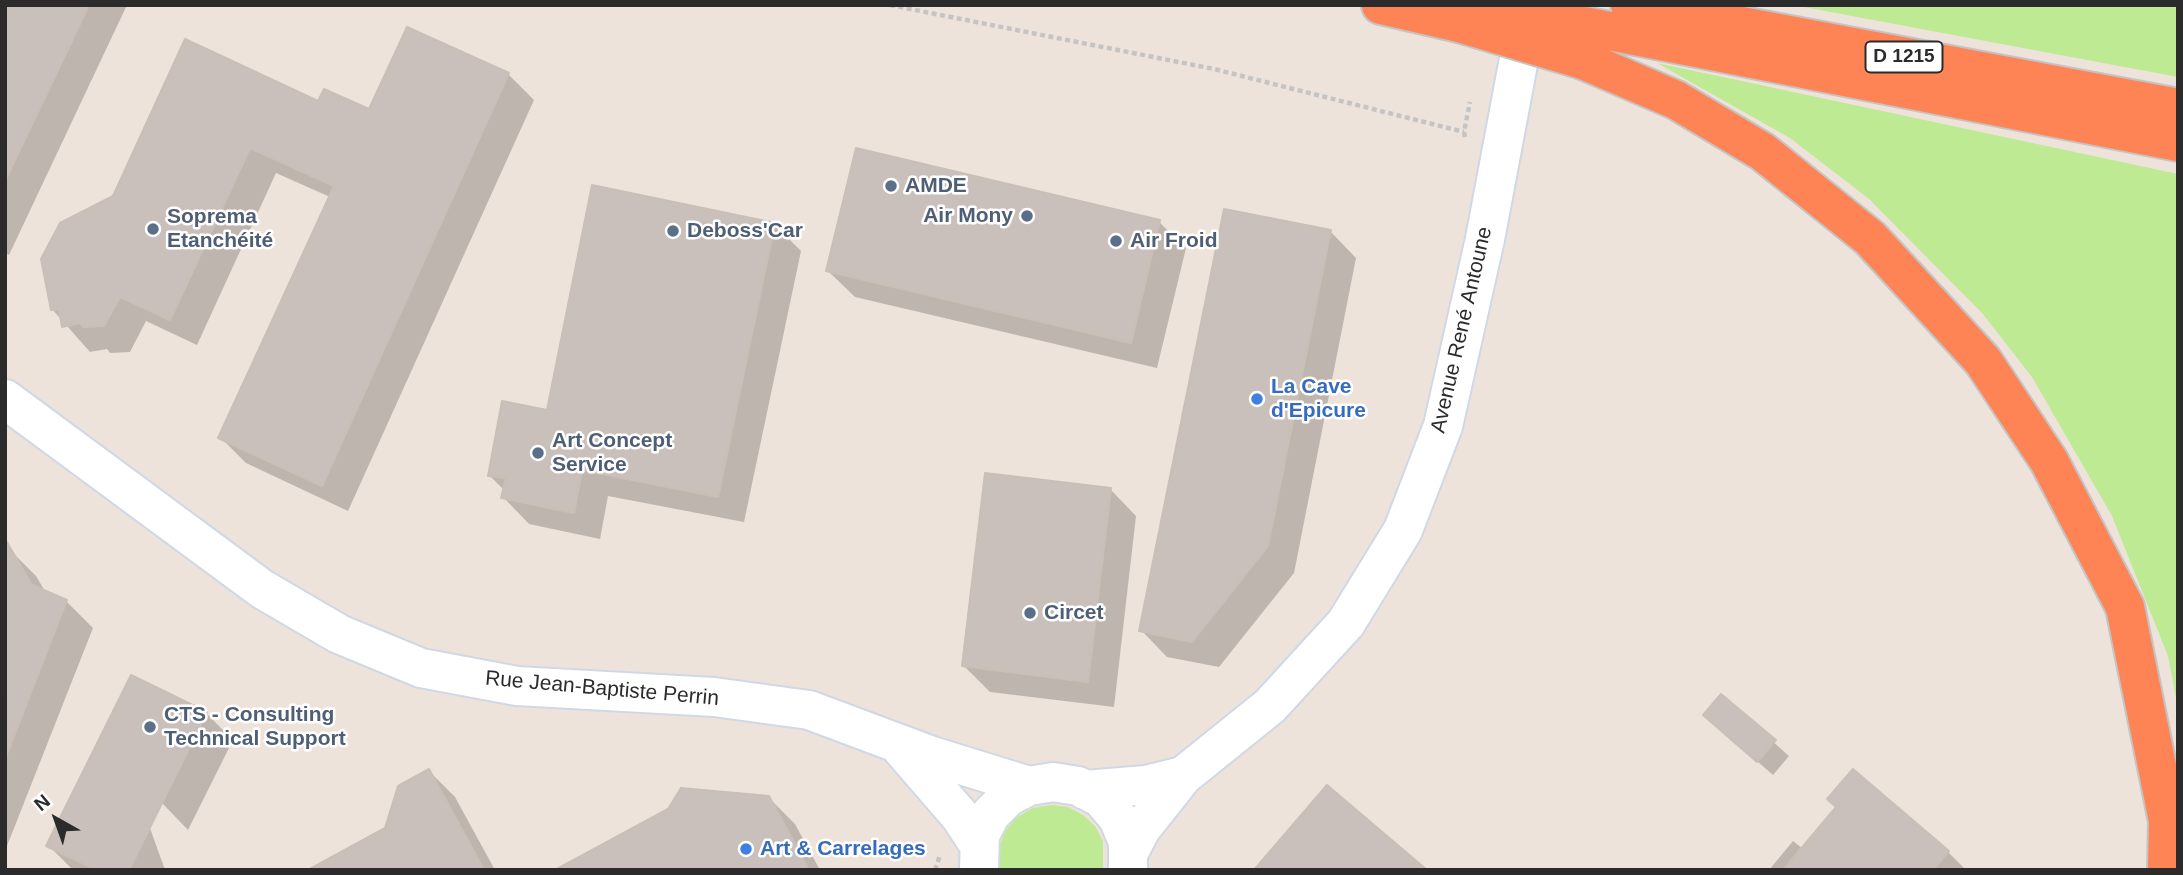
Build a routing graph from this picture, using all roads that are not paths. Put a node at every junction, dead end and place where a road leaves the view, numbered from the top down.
1 (1381, 5) edge
2 (1529, 5) edge
3 (1630, 5) edge
4 (1469, 14) edge
5 (1583, 43) junction
6 (2178, 108) edge
7 (2178, 142) edge
8 (5, 400) edge
9 (895, 743) junction
10 (1183, 776) junction
11 (1029, 786) junction
12 (1085, 790) junction
13 (979, 858) edge
14 (1128, 862) edge
15 (2166, 870) edge

1 - 4 highway
2 - 10 street, Avenue René Antoune
3 - 6 highway, D 1215
4 - 5 highway, bridge
5 - 7 highway
5 - 15 highway
8 - 9 street, Rue Jean-Baptiste Perrin
9 - 11 street, Rue Jean-Baptiste Perrin
9 - 13 street, Rue Jean-Baptiste Perrin
10 - 12 street, Avenue René Antoune
10 - 14 street, Avenue René Antoune
11 - 12 street
11 - 13 street
12 - 14 street

